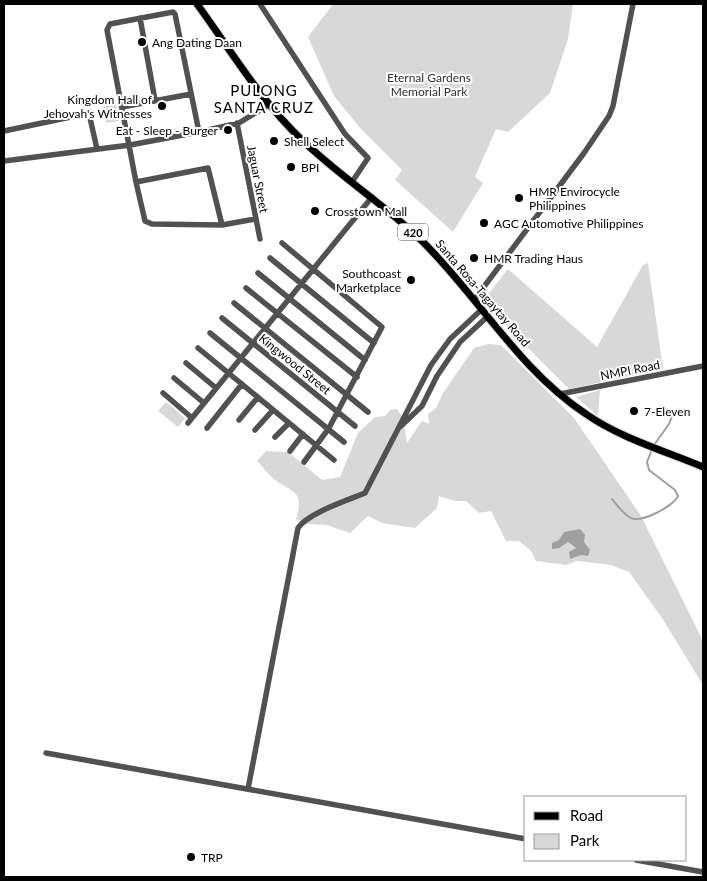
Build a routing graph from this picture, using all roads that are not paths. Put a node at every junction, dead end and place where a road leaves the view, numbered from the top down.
1 (197, 4) edge
2 (260, 4) edge
3 (633, 4) edge
4 (140, 18) junction
5 (191, 94) junction
6 (155, 100) junction
7 (268, 102) junction
8 (122, 107) junction
9 (239, 122) junction
10 (4, 132) edge
11 (199, 132) junction
12 (130, 145) junction
13 (97, 149) junction
14 (4, 161) edge
15 (136, 182) junction
16 (352, 182) junction
17 (372, 197) junction
18 (255, 219) junction
19 (222, 225) junction
20 (260, 239) dead end
21 (282, 244) dead end
22 (270, 258) dead end
23 (312, 268) junction
24 (258, 273) dead end
25 (300, 283) junction
26 (246, 288) dead end
27 (288, 298) junction
28 (472, 299) junction
29 (234, 303) dead end
30 (481, 310) junction
31 (276, 313) junction
32 (487, 317) junction
33 (222, 318) dead end
34 (264, 328) junction
35 (210, 333) dead end
36 (252, 343) junction
37 (374, 343) junction
38 (198, 348) dead end
39 (240, 358) junction
40 (365, 360) junction
41 (186, 363) dead end
42 (703, 366) edge
43 (228, 373) junction
44 (357, 377) junction
45 (174, 378) dead end
46 (242, 384) junction
47 (216, 388) junction
48 (162, 393) dead end
49 (347, 394) junction
50 (560, 394) junction
51 (258, 397) junction
52 (204, 403) junction
53 (273, 410) junction
54 (337, 411) junction
55 (368, 412) dead end
56 (239, 420) dead end
57 (289, 423) junction
58 (355, 426) dead end
59 (207, 428) dead end
60 (329, 428) junction
61 (255, 430) dead end
62 (396, 432) junction
63 (303, 434) junction
64 (275, 437) dead end
65 (344, 442) dead end
66 (317, 445) junction
67 (290, 450) dead end
68 (334, 460) dead end
69 (304, 462) dead end
70 (703, 467) edge
71 (46, 753) dead end
72 (248, 789) junction
73 (524, 839) edge
74 (642, 861) edge
75 (703, 872) edge

1 - 7 main road, Santa Rosa-Tagaytay Road / 420
2 - 16 street
3 - 28 street
4 - 5 street
4 - 6 street
4 - 8 street
5 - 6 street
5 - 11 street
6 - 8 street
7 - 9 street
7 - 16 main road, Santa Rosa-Tagaytay Road / 420
8 - 12 street
9 - 11 street
9 - 18 street, Jaguar Street
10 - 13 street
11 - 12 street
12 - 13 street
12 - 15 street
13 - 14 street
15 - 19 street
15 - 19 street
16 - 17 main road, Santa Rosa-Tagaytay Road / 420
17 - 23 street
17 - 28 main road, Santa Rosa-Tagaytay Road / 420
18 - 19 street
18 - 20 street, Jaguar Street
21 - 23 street
22 - 25 street
23 - 25 street
23 - 37 street
24 - 27 street
25 - 27 street
25 - 37 street
26 - 31 street
27 - 31 street
27 - 40 street
28 - 30 main road, Santa Rosa-Tagaytay Road / 420
29 - 34 street
30 - 32 main road, Santa Rosa-Tagaytay Road / 420
30 - 62 street
31 - 34 street
31 - 44 street
32 - 50 main road, Santa Rosa-Tagaytay Road / 420
32 - 62 street
33 - 36 street, Kingwood Street
34 - 36 street
34 - 49 street
35 - 39 street
36 - 39 street
36 - 54 street, Kingwood Street
37 - 40 street
38 - 43 street
39 - 43 street
39 - 60 street
40 - 44 street
41 - 47 street
42 - 50 street, NMPI Road
43 - 46 street
43 - 47 street
44 - 49 street
45 - 52 street
46 - 51 street
46 - 59 street
47 - 52 street
48 - 52 street
49 - 54 street
49 - 55 street
50 - 70 main road, Santa Rosa-Tagaytay Road / 420
51 - 53 street
51 - 56 street
53 - 57 street
53 - 61 street
54 - 58 street, Kingwood Street
54 - 60 street
57 - 63 street
57 - 64 street
60 - 65 street
60 - 66 street
62 - 72 street
63 - 66 street
63 - 67 street
66 - 68 street
66 - 69 street
71 - 72 street
72 - 73 street
74 - 75 street

